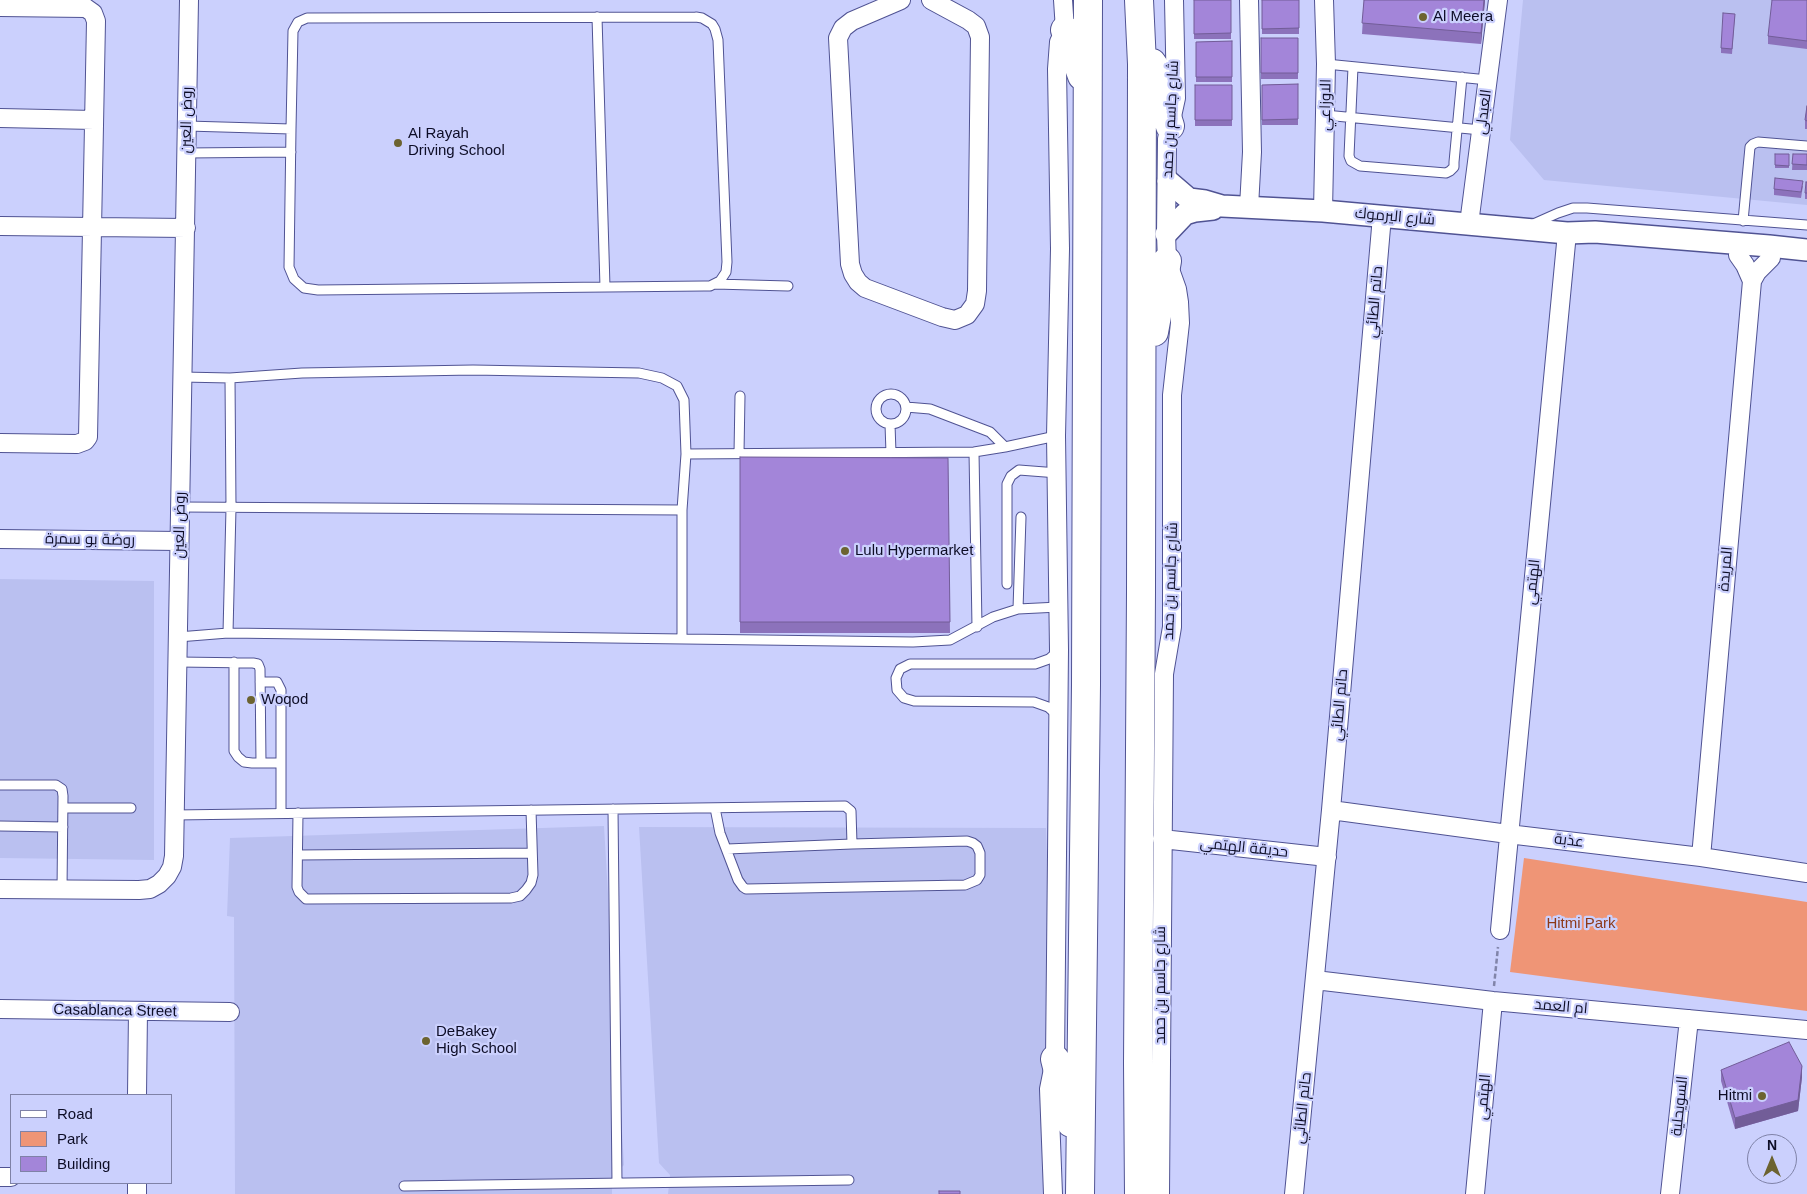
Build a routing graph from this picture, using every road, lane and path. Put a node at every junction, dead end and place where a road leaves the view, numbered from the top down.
1 (189, 0) edge
2 (901, 0) edge
3 (930, 0) edge
4 (1063, 0) edge
5 (1088, 0) edge
6 (1139, 0) edge
7 (1174, 0) edge
8 (1249, 0) edge
9 (1324, 0) edge
10 (1498, 0) edge
11 (0, 7) edge
12 (596, 17) junction
13 (1065, 30) junction
14 (1142, 52) junction
15 (1326, 64) junction
16 (1353, 67) junction
17 (1462, 78) junction
18 (1488, 80) junction
19 (1088, 92) junction
20 (1325, 115) junction
21 (1350, 117) junction
22 (0, 118) edge
23 (94, 120) junction
24 (187, 126) junction
25 (1170, 126) junction
26 (1458, 128) junction
27 (291, 129) junction
28 (1482, 130) junction
29 (1807, 146) edge
30 (291, 152) junction
31 (187, 153) junction
32 (1168, 180) junction
33 (1222, 206) junction
34 (1249, 207) junction
35 (1324, 211) junction
36 (1382, 216) junction
37 (1743, 220) junction
38 (1469, 224) junction
39 (1807, 225) edge
40 (0, 226) edge
41 (92, 227) junction
42 (186, 228) junction
43 (1522, 229) junction
44 (1567, 234) junction
45 (1166, 247) junction
46 (1807, 250) edge
47 (1738, 255) junction
48 (1771, 258) junction
49 (1807, 262) edge
50 (1752, 282) junction
51 (715, 284) junction
52 (788, 286) dead end
53 (605, 287) junction
54 (1142, 371) junction
55 (182, 376) junction
56 (230, 378) junction
57 (740, 396) dead end
58 (906, 408) junction
59 (890, 424) junction
60 (1056, 436) junction
61 (0, 443) edge
62 (1005, 447) junction
63 (974, 452) junction
64 (738, 453) junction
65 (891, 453) junction
66 (686, 454) junction
67 (1058, 473) junction
68 (180, 507) junction
69 (231, 508) junction
70 (682, 510) junction
71 (1021, 517) dead end
72 (0, 539) edge
73 (179, 541) junction
74 (1007, 584) dead end
75 (1059, 607) junction
76 (1018, 609) junction
77 (976, 627) junction
78 (228, 633) junction
79 (178, 636) junction
80 (682, 639) junction
81 (1059, 650) junction
82 (178, 662) junction
83 (234, 662) junction
84 (260, 682) junction
85 (1058, 716) junction
86 (261, 763) junction
87 (282, 763) junction
88 (0, 785) edge
89 (63, 808) junction
90 (131, 808) dead end
91 (715, 808) junction
92 (613, 809) junction
93 (531, 810) junction
94 (1332, 810) junction
95 (282, 813) junction
96 (298, 813) junction
97 (174, 816) junction
98 (0, 826) edge
99 (63, 827) junction
100 (1508, 834) junction
101 (1162, 839) junction
102 (852, 844) junction
103 (727, 849) junction
104 (532, 853) junction
105 (298, 855) junction
106 (1701, 856) junction
107 (1327, 857) junction
108 (1807, 873) edge
109 (0, 889) edge
110 (62, 890) junction
111 (1500, 930) joint
112 (1315, 980) junction
113 (1493, 1001) junction
114 (0, 1009) edge
115 (138, 1011) junction
116 (230, 1012) dead end
117 (1689, 1019) junction
118 (1807, 1030) edge
119 (1055, 1059) junction
120 (138, 1094) edge
121 (849, 1180) dead end
122 (617, 1183) junction
123 (404, 1186) dead end
124 (1080, 1190) edge
125 (1053, 1194) edge
126 (1139, 1194) edge
127 (1160, 1194) edge
128 (1294, 1194) edge
129 (1475, 1194) edge
130 (1670, 1194) edge

1 - 24 street, روض العين
2 - 3 street
4 - 13 street
5 - 19 main road
6 - 14 main road, شارع جاسم بن حمد
7 - 25 street, شارع جاسم بن حمد
8 - 34 street
9 - 15 street, الاوزاعي
10 - 18 street, العبدلي
11 - 23 street
12 - 27 lane
12 - 51 lane
12 - 53 lane
13 - 19 main road
13 - 60 street
14 - 25 main road
14 - 54 main road, شارع جاسم بن حمد
15 - 16 lane
15 - 20 street, الاوزاعي
16 - 17 lane
16 - 21 lane
17 - 18 lane
17 - 26 lane
18 - 28 street, العبدلي
19 - 124 main road
20 - 21 lane
20 - 35 street, الاوزاعي
21 - 26 lane
21 - 26 lane
22 - 23 street
23 - 41 street
24 - 27 lane
24 - 31 street, روض العين
25 - 32 street, شارع جاسم بن حمد
26 - 28 lane
27 - 30 lane
28 - 38 street, العبدلي
29 - 37 lane
30 - 31 lane
30 - 53 lane
31 - 42 street, روض العين
32 - 33 street
32 - 45 street, شارع جاسم بن حمد
33 - 34 street, شارع اليرموك
33 - 45 street
34 - 35 street, شارع اليرموك
35 - 36 street, شارع اليرموك
36 - 38 street, شارع اليرموك
36 - 94 street, حاتم الطائي
37 - 39 lane
37 - 43 lane
38 - 43 street, شارع اليرموك
40 - 41 street
41 - 42 street
41 - 61 street
42 - 55 street, روض العين
43 - 44 street, شارع اليرموك
44 - 46 street, شارع اليرموك
44 - 47 street, شارع اليرموك
44 - 100 street, الهتمي
45 - 54 main road
45 - 101 street, شارع جاسم بن حمد
47 - 48 street, شارع اليرموك
47 - 50 street
48 - 49 street, شارع اليرموك
48 - 50 street
50 - 106 street, المريدة
51 - 52 lane
51 - 53 lane
54 - 126 main road, شارع جاسم بن حمد
55 - 56 lane
55 - 68 street, روض العين
56 - 66 lane
56 - 69 lane
57 - 64 lane
58 - 59 lane
58 - 59 lane
58 - 62 lane
59 - 65 lane
60 - 62 lane
60 - 67 street
62 - 63 lane
63 - 65 lane
63 - 77 lane
64 - 65 lane
64 - 66 lane
66 - 70 lane
67 - 74 lane
67 - 75 street
68 - 69 lane
68 - 73 street, روض العين
69 - 70 lane
69 - 78 lane
70 - 80 lane
71 - 76 lane
72 - 73 street, روضة بو سمرة
73 - 79 street, روض العين
75 - 76 lane
75 - 81 street
76 - 77 lane
77 - 80 lane
78 - 79 lane
78 - 80 lane
79 - 82 street, روض العين
81 - 85 street
81 - 85 lane
82 - 83 lane
82 - 97 street, روض العين
83 - 84 lane
83 - 86 lane
84 - 86 lane
84 - 87 lane
85 - 119 street
86 - 87 lane
87 - 95 lane
88 - 89 lane
89 - 90 lane
89 - 99 lane
91 - 92 lane
91 - 102 lane
91 - 103 lane
92 - 93 lane
92 - 122 lane
93 - 96 lane
93 - 104 lane
94 - 100 street, عذبة
94 - 107 street, حاتم الطائي
95 - 96 lane
95 - 97 lane
96 - 105 lane
97 - 110 street, روض العين
98 - 99 lane
99 - 110 lane
100 - 106 street, عذبة
100 - 111 street, الهتمي
101 - 107 street, حديقة الهتمي
101 - 127 street, شارع جاسم بن حمد
102 - 103 lane
102 - 103 lane
104 - 105 lane
104 - 105 lane
106 - 108 street, عذبة
107 - 112 street, حاتم الطائي
109 - 110 street, روض العين
111 - 113 path
112 - 113 street, ام العمد
112 - 128 street, حاتم الطائي
113 - 117 street, ام العمد
113 - 129 street, الهتمي
114 - 115 street, Casablanca Street
115 - 116 street, Casablanca Street
115 - 120 street
117 - 118 street, ام العمد
117 - 130 street, السويحلية
119 - 124 main road
119 - 125 street
121 - 122 lane
122 - 123 lane

